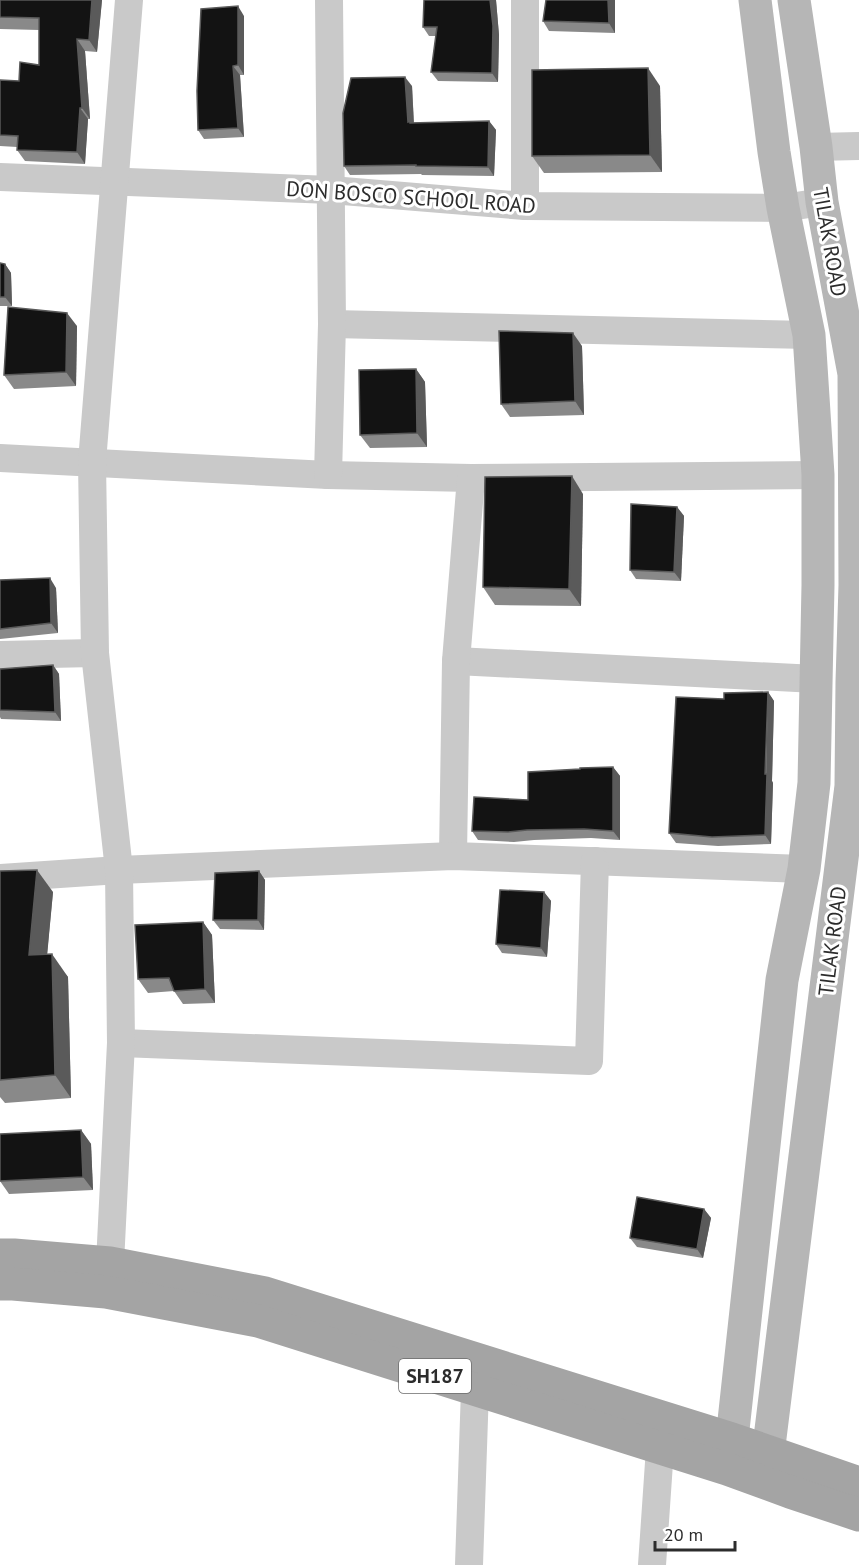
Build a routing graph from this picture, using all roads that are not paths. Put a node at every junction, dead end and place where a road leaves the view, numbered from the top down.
1 (129, 0) edge
2 (329, 0) edge
3 (525, 0) edge
4 (755, 0) edge
5 (794, 0) edge
6 (859, 146) edge
7 (816, 147) junction
8 (0, 177) edge
9 (115, 181) junction
10 (331, 190) junction
11 (822, 202) junction
12 (525, 206) junction
13 (783, 208) junction
14 (332, 324) junction
15 (809, 335) junction
16 (856, 374) edge
17 (0, 458) edge
18 (92, 462) junction
19 (328, 475) junction
20 (818, 475) junction
21 (471, 478) junction
22 (818, 585) junction
23 (857, 585) edge
24 (95, 653) junction
25 (0, 655) edge
26 (456, 661) junction
27 (816, 679) junction
28 (855, 760) edge
29 (453, 856) junction
30 (596, 861) junction
31 (804, 869) junction
32 (119, 870) junction
33 (0, 878) edge
34 (121, 1043) junction
35 (0, 1255) edge
36 (110, 1263) junction
37 (0, 1284) edge
38 (475, 1389) junction
39 (660, 1448) junction
40 (729, 1454) junction
41 (766, 1467) junction
42 (859, 1483) edge
43 (859, 1515) edge
44 (469, 1565) edge
45 (652, 1565) edge

1 - 9 street
2 - 10 street
3 - 12 street
4 - 13 street, TILAK ROAD
5 - 7 street, TILAK ROAD
6 - 7 street
7 - 11 street, TILAK ROAD
8 - 9 street, DON BOSCO SCHOOL ROAD
9 - 10 street, DON BOSCO SCHOOL ROAD
9 - 18 street
10 - 12 street, DON BOSCO SCHOOL ROAD
10 - 14 street
11 - 13 street, DON BOSCO SCHOOL ROAD
11 - 16 street, TILAK ROAD
12 - 13 street, DON BOSCO SCHOOL ROAD
13 - 15 street, TILAK ROAD
14 - 15 street
14 - 19 street
15 - 20 street, TILAK ROAD
16 - 23 street, TILAK ROAD
17 - 18 street
18 - 19 street
18 - 24 street
19 - 21 street
20 - 21 street
20 - 22 street, TILAK ROAD
21 - 26 street
22 - 23 street
22 - 27 street, TILAK ROAD
23 - 28 street, TILAK ROAD
24 - 25 street
24 - 32 street
26 - 27 street
26 - 29 street
27 - 31 street, TILAK ROAD
28 - 41 street, TILAK ROAD
29 - 30 street
29 - 32 street
30 - 31 street
30 - 34 street
31 - 40 street, TILAK ROAD
32 - 33 street
32 - 34 street
34 - 36 street
35 - 36 main road, SH187
36 - 40 main road, SH187
37 - 38 main road, SH187
38 - 39 main road, SH187
38 - 44 street
39 - 40 main road, SH187
39 - 45 street
40 - 41 main road, SH187
41 - 42 main road, SH187
41 - 43 main road, SH187

